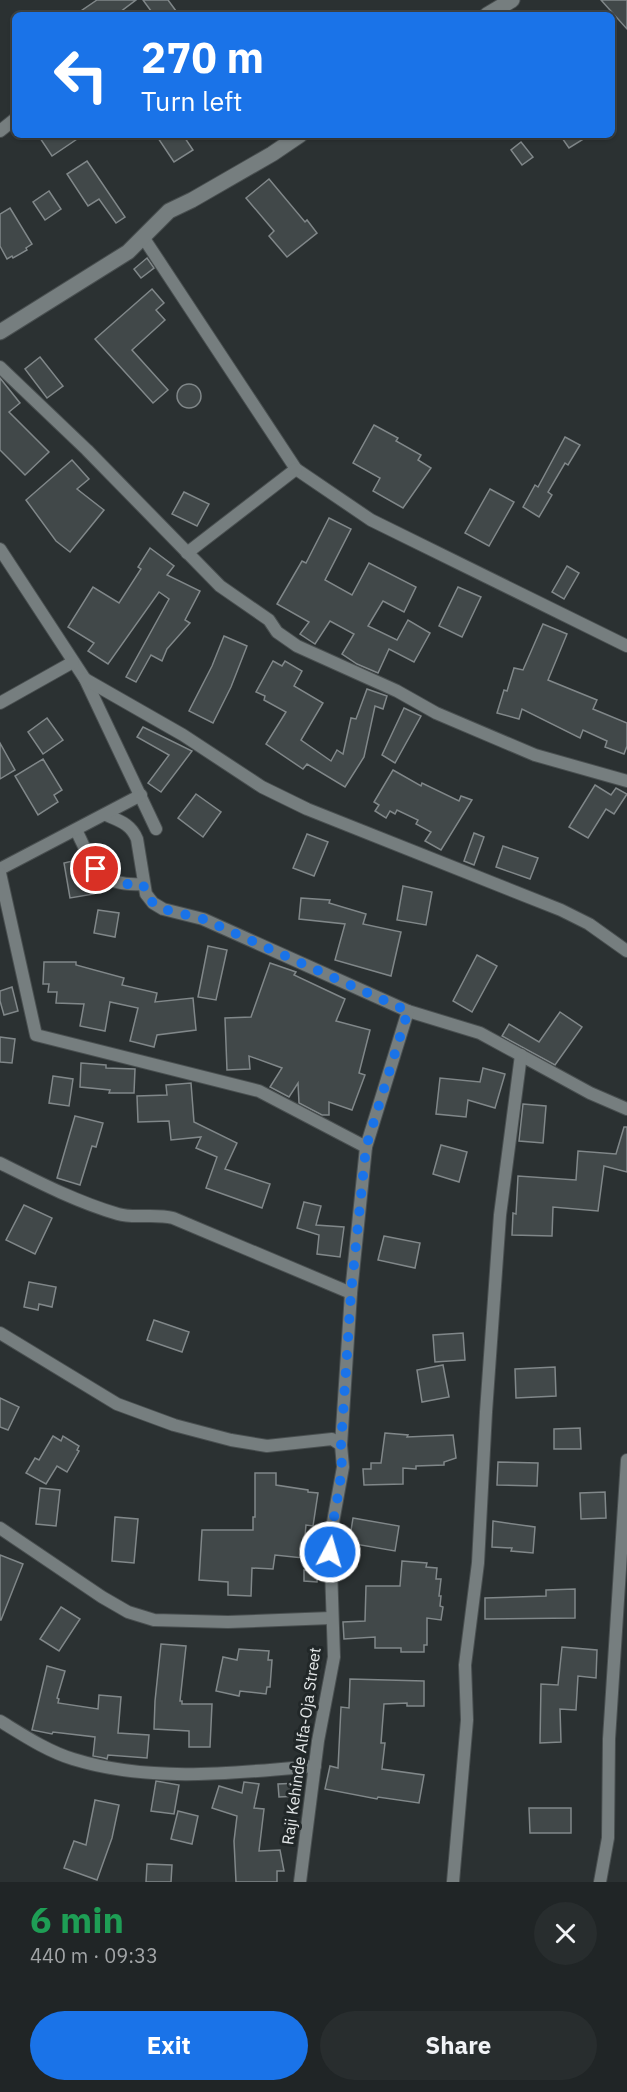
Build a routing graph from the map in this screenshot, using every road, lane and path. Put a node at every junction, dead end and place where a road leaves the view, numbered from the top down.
1 (512, 0) edge
2 (492, 12) edge
3 (296, 138) edge
4 (143, 237) junction
5 (0, 332) edge
6 (0, 367) edge
7 (296, 469) junction
8 (0, 549) edge
9 (187, 553) junction
10 (627, 645) edge
11 (73, 662) junction
12 (85, 680) junction
13 (0, 704) edge
14 (627, 781) edge
15 (141, 795) junction
16 (106, 815) junction
17 (156, 828) dead end
18 (76, 830) junction
19 (0, 871) edge
20 (143, 884) junction
21 (627, 951) edge
22 (408, 1011) junction
23 (521, 1056) junction
24 (627, 1109) edge
25 (366, 1147) junction
26 (0, 1163) edge
27 (351, 1293) junction
28 (0, 1333) edge
29 (341, 1445) junction
30 (627, 1460) edge
31 (0, 1528) edge
32 (331, 1618) junction
33 (0, 1721) edge
34 (315, 1766) junction
35 (300, 1882) edge
36 (453, 1882) edge
37 (600, 1882) edge

1 - 2 street
3 - 4 street
4 - 5 street
4 - 7 street
6 - 9 street
7 - 9 street
7 - 10 street
8 - 11 street
9 - 14 street
11 - 12 street
11 - 13 street
12 - 15 street
12 - 21 street
15 - 16 street
15 - 17 street
16 - 18 street
16 - 20 street
18 - 19 street
18 - 20 street
19 - 25 street
20 - 22 street
22 - 23 street
22 - 25 street, Raji Kehinde Alfa-Oja Street
23 - 24 street
23 - 36 street
25 - 27 street, Raji Kehinde Alfa-Oja Street
26 - 27 street
27 - 29 street, Raji Kehinde Alfa-Oja Street
28 - 29 street
29 - 32 street, Raji Kehinde Alfa-Oja Street
30 - 37 street
31 - 32 street
32 - 34 street, Raji Kehinde Alfa-Oja Street
33 - 34 street
34 - 35 street, Raji Kehinde Alfa-Oja Street

